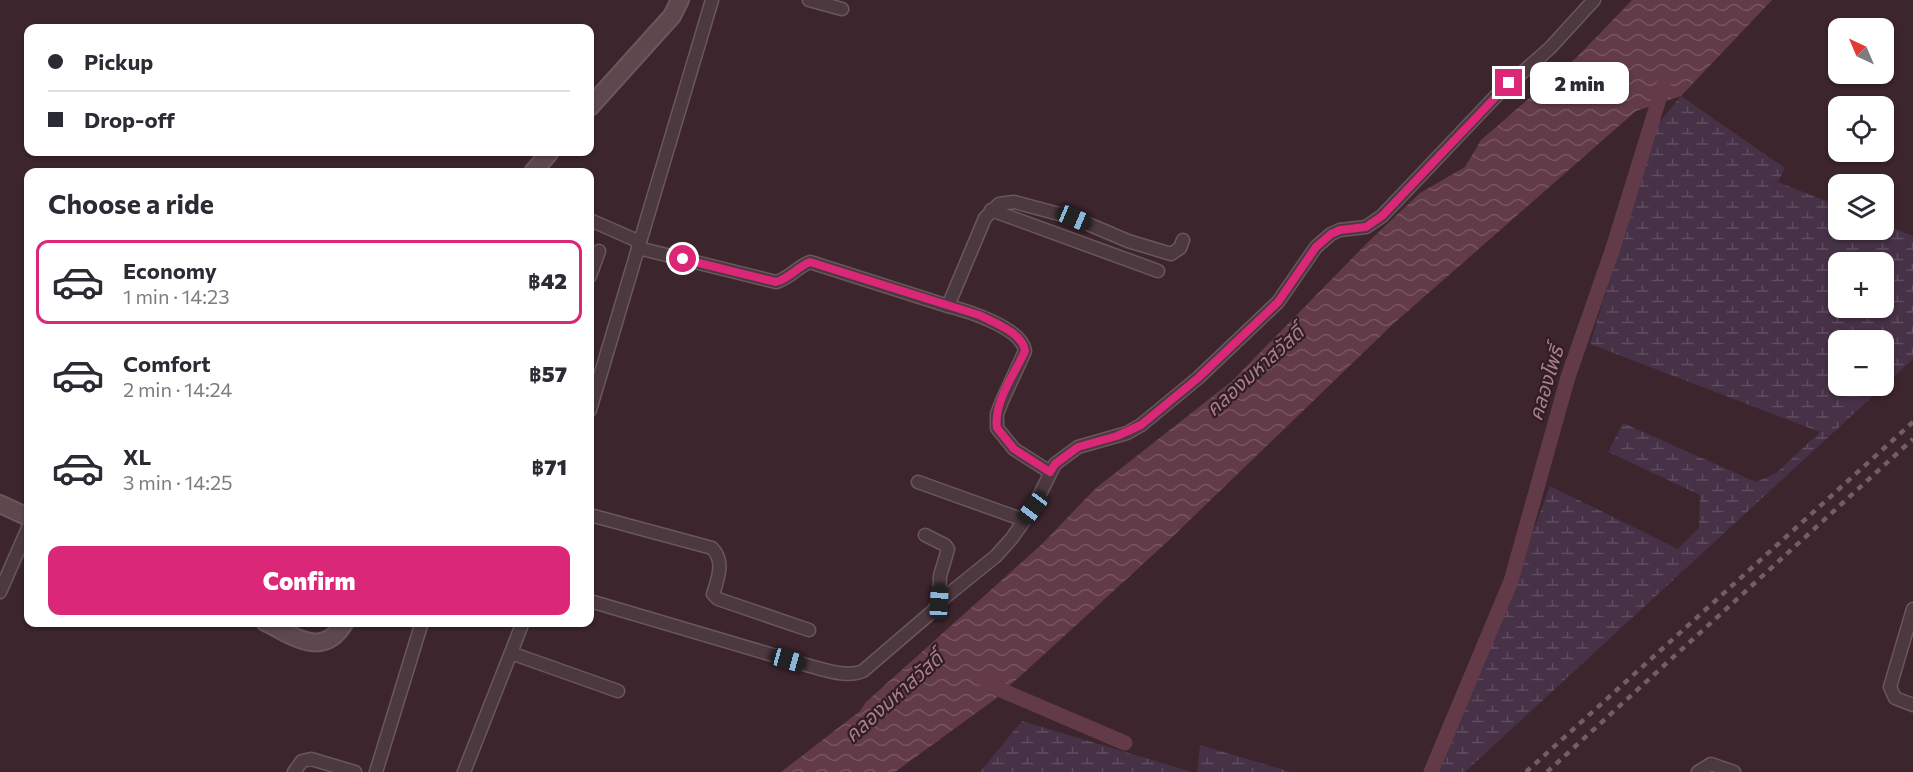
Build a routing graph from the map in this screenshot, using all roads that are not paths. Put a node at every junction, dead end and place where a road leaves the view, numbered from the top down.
1 (680, 0) edge
2 (712, 0) edge
3 (809, 0) edge
4 (1594, 0) edge
5 (842, 9) dead end
6 (594, 103) edge
7 (546, 156) edge
8 (536, 168) edge
9 (991, 210) junction
10 (594, 222) edge
11 (1183, 240) dead end
12 (639, 245) junction
13 (599, 250) dead end
14 (594, 264) edge
15 (1158, 272) dead end
16 (948, 306) junction
17 (594, 397) edge
18 (1050, 472) junction
19 (918, 482) dead end
20 (0, 504) edge
21 (24, 515) edge
22 (594, 516) edge
23 (1024, 520) junction
24 (925, 535) dead end
25 (24, 537) edge
26 (0, 592) edge
27 (594, 602) edge
28 (939, 602) junction
29 (1913, 609) edge
30 (276, 627) edge
31 (342, 627) edge
32 (420, 627) edge
33 (521, 627) edge
34 (809, 630) dead end
35 (511, 653) junction
36 (618, 691) dead end
37 (1913, 705) edge
38 (294, 772) edge
39 (356, 772) edge
40 (376, 772) edge
41 (464, 772) edge
42 (1698, 772) edge
43 (1734, 772) edge

1 - 6 street
2 - 12 street
3 - 5 street
4 - 18 street
7 - 8 street
9 - 11 street
9 - 15 street
9 - 16 street
10 - 12 street
12 - 16 street
12 - 17 street
13 - 14 street
16 - 18 street
18 - 23 street
19 - 23 street
20 - 21 street
22 - 34 street
23 - 28 street
24 - 28 street
25 - 26 street
27 - 28 street
29 - 37 street
30 - 31 street
32 - 40 street
33 - 35 street
35 - 36 street
35 - 41 street
38 - 39 street
42 - 43 street

